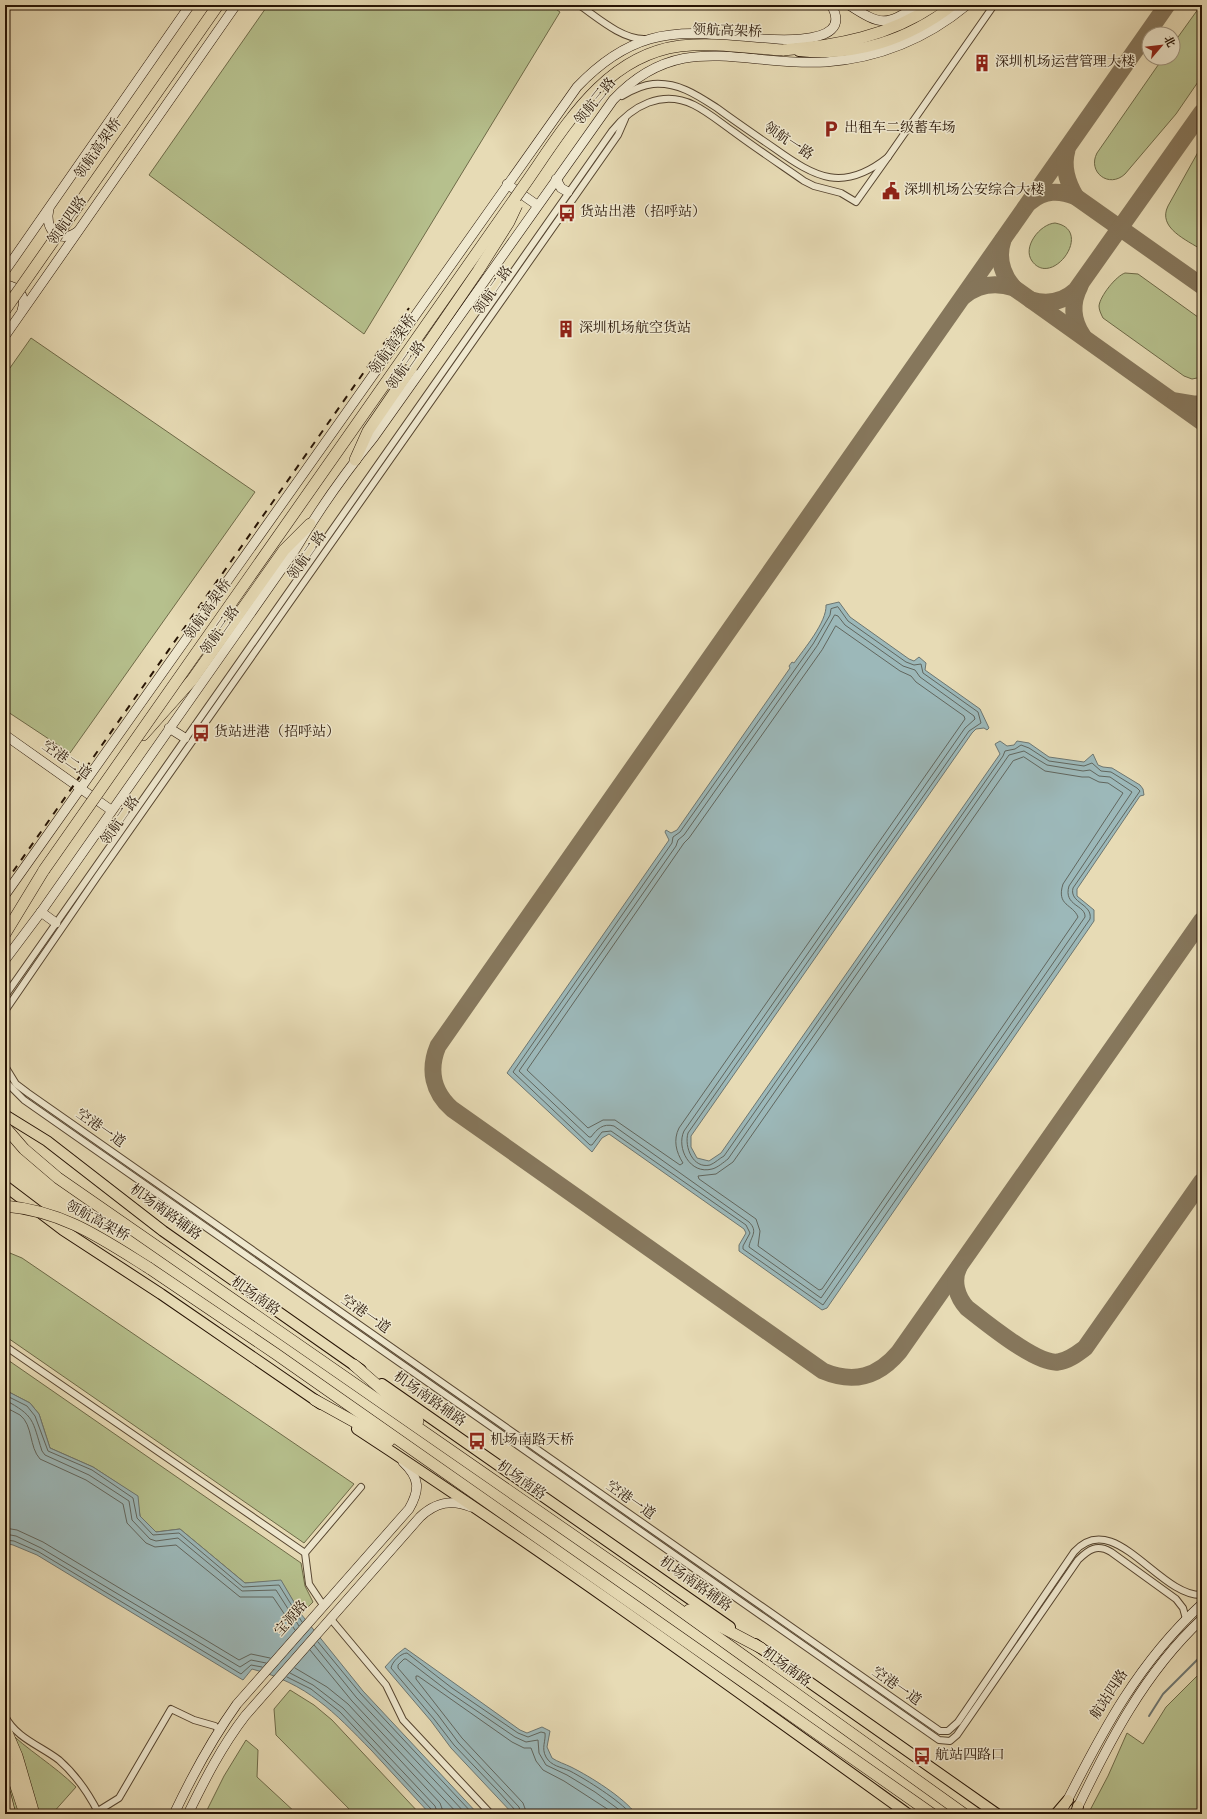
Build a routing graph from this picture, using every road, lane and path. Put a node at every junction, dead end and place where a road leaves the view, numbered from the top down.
1 (190, 5) edge
2 (218, 5) edge
3 (236, 5) edge
4 (579, 5) edge
5 (831, 5) edge
6 (849, 5) edge
7 (920, 5) edge
8 (935, 5) edge
9 (953, 5) edge
10 (967, 5) edge
11 (994, 5) edge
12 (693, 34) junction
13 (650, 39) junction
14 (778, 50) junction
15 (695, 57) junction
16 (602, 114) junction
17 (628, 114) junction
18 (888, 157) junction
19 (556, 179) junction
20 (507, 184) junction
21 (525, 184) junction
22 (568, 192) junction
23 (537, 205) junction
24 (50, 206) junction
25 (80, 230) junction
26 (5, 271) edge
27 (5, 285) edge
28 (5, 310) edge
29 (21, 313) junction
30 (5, 336) edge
31 (355, 460) junction
32 (310, 524) junction
33 (169, 728) junction
34 (5, 735) edge
35 (185, 738) junction
36 (129, 750) junction
37 (81, 789) junction
38 (112, 810) junction
39 (44, 870) junction
40 (5, 895) edge
41 (41, 912) junction
42 (5, 920) edge
43 (56, 923) junction
44 (5, 934) edge
45 (5, 960) edge
46 (5, 996) edge
47 (5, 1011) edge
48 (5, 1066) edge
49 (5, 1082) edge
50 (5, 1115) edge
51 (5, 1127) edge
52 (5, 1186) edge
53 (5, 1206) edge
54 (5, 1346) edge
55 (354, 1365) junction
56 (314, 1400) junction
57 (394, 1452) junction
58 (456, 1454) junction
59 (444, 1472) junction
60 (361, 1487) dead end
61 (409, 1509) junction
62 (485, 1515) junction
63 (420, 1517) junction
64 (305, 1553) junction
65 (649, 1588) junction
66 (1202, 1595) edge
67 (1202, 1604) edge
68 (323, 1605) junction
69 (330, 1618) junction
70 (1186, 1619) junction
71 (1202, 1619) edge
72 (761, 1648) junction
73 (5, 1716) edge
74 (5, 1728) edge
75 (218, 1730) junction
76 (5, 1753) edge
77 (912, 1778) junction
78 (902, 1793) junction
79 (5, 1794) edge
80 (1068, 1800) junction
81 (1076, 1811) edge
82 (99, 1813) edge
83 (994, 1813) edge
84 (10, 1814) edge
85 (25, 1814) edge
86 (34, 1814) edge
87 (174, 1814) edge
88 (188, 1814) edge
89 (491, 1814) edge
90 (908, 1814) edge
91 (928, 1814) edge
92 (932, 1814) edge
93 (964, 1814) edge
94 (973, 1814) edge
95 (1056, 1814) edge
96 (1061, 1814) edge

1 - 24 street, 领航四路
2 - 28 highway, 领航高架桥, bridge
3 - 25 street, 领航四路
4 - 13 street
5 - 14 street, 领航三路
6 - 7 street
8 - 14 highway
9 - 14 main road, 领航高架桥
10 - 14 street, 领航三路
11 - 18 street, 领航一路
12 - 13 street, 领航三路
12 - 14 street, 领航三路
12 - 15 street
13 - 20 street, 领航三路
14 - 15 street, 领航三路
14 - 21 highway, 领航高架桥, bridge
15 - 16 street, 领航三路
16 - 18 street, 领航一路
16 - 19 street, 领航三路
17 - 18 street, 领航二路
17 - 22 street, 领航二路
17 - 47 street, 领航二路
19 - 22 street
19 - 23 street, 领航三路
20 - 23 street
20 - 37 street, 领航三路
21 - 31 highway, bridge
21 - 36 highway, 领航高架桥, bridge
22 - 35 street, 领航二路
23 - 31 street, 领航三路
24 - 25 street
24 - 26 street, 领航四路
25 - 29 street, 领航四路
27 - 29 street
29 - 30 street, 领航四路
31 - 32 street, 领航三路
32 - 33 street, 领航三路
32 - 36 highway, bridge
33 - 35 street
33 - 38 street, 领航三路
34 - 37 street, 空港二道
35 - 43 street, 领航二路
36 - 39 highway, 领航高架桥, bridge
37 - 38 street, 空港二道
37 - 40 street, 领航三路
38 - 41 street, 领航三路
39 - 42 highway
39 - 44 highway, 领航高架桥
41 - 43 street
41 - 45 street, 领航三路
43 - 46 street, 领航二路
48 - 66 street, 空港一道
49 - 70 street, 空港一道
50 - 55 main road, 机场南路辅路
51 - 58 highway, 机场南路
52 - 56 main road
53 - 59 highway, 领航高架桥, bridge
54 - 64 street
55 - 58 highway
55 - 72 main road, 机场南路辅路
56 - 57 main road
56 - 59 highway
57 - 61 street, 宝源路
57 - 62 main road
58 - 65 highway, 机场南路
59 - 78 highway
60 - 64 street
61 - 63 street
61 - 68 street, 宝源路
62 - 63 street, 宝源路
62 - 90 main road
63 - 69 street, 宝源路
64 - 68 street
65 - 72 highway
65 - 77 highway, 机场南路
67 - 70 street, 航站四路
68 - 75 street, 宝源路
69 - 88 street, 宝源路
69 - 89 street
70 - 80 street, 航站四路
71 - 81 street, 航站四路
72 - 83 main road, 机场南路辅路
73 - 82 street
74 - 86 highway
75 - 82 street
75 - 87 street, 宝源路
76 - 85 highway
77 - 93 highway, 机场南路
77 - 94 highway
78 - 91 highway
78 - 92 highway
79 - 84 highway
80 - 95 main road
80 - 96 street, 航站四路

